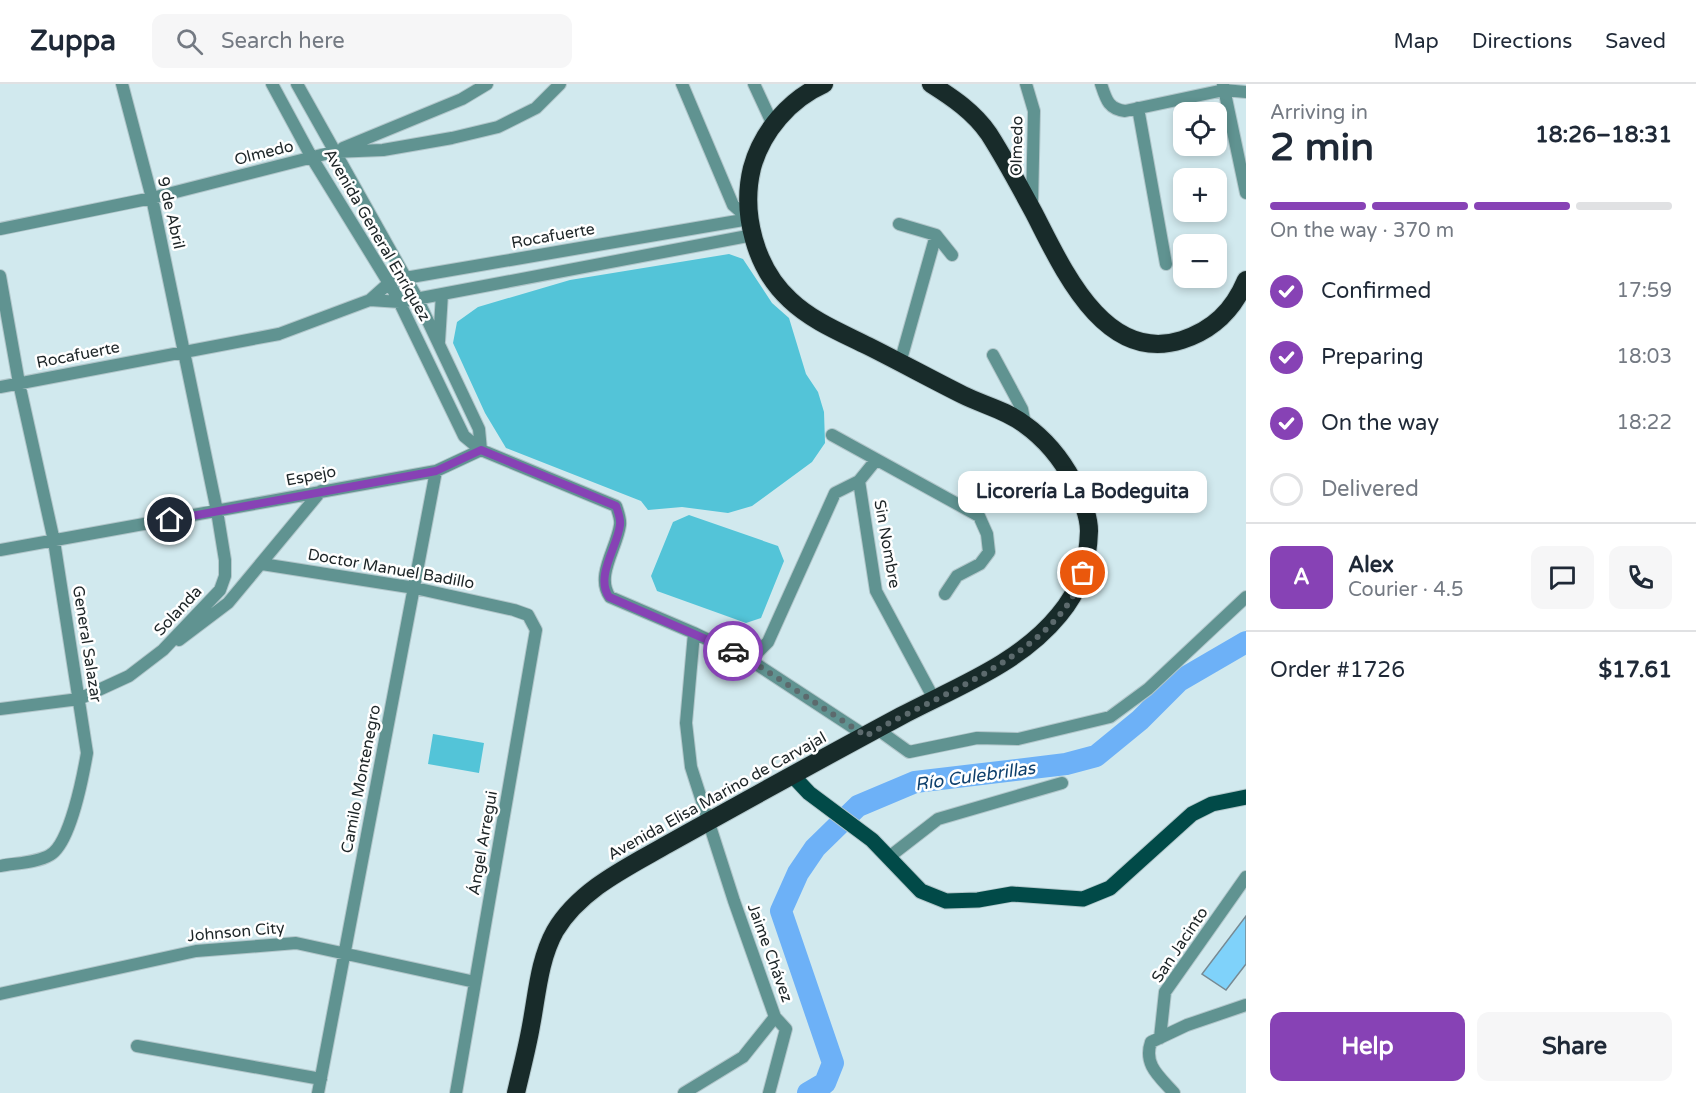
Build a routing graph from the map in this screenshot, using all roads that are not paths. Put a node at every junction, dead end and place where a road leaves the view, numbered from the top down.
1 (122, 84) edge
2 (272, 84) edge
3 (297, 84) edge
4 (487, 84) edge
5 (560, 84) edge
6 (682, 84) edge
7 (754, 84) edge
8 (824, 84) edge
9 (931, 84) edge
10 (1026, 84) edge
11 (1101, 84) edge
12 (1223, 87) edge
13 (1246, 92) edge
14 (1138, 108) junction
15 (773, 125) junction
16 (333, 152) junction
17 (312, 158) junction
18 (1246, 193) edge
19 (152, 198) junction
20 (1032, 209) junction
21 (899, 224) dead end
22 (751, 227) junction
23 (0, 229) edge
24 (936, 235) junction
25 (952, 255) dead end
26 (1166, 264) dead end
27 (0, 276) edge
28 (405, 278) junction
29 (1246, 280) edge
30 (389, 283) junction
31 (442, 294) junction
32 (417, 298) junction
33 (370, 300) junction
34 (400, 302) junction
35 (440, 349) junction
36 (184, 351) junction
37 (993, 355) dead end
38 (900, 363) junction
39 (19, 383) junction
40 (0, 387) edge
41 (1025, 424) junction
42 (832, 435) dead end
43 (481, 450) junction
44 (876, 460) junction
45 (436, 471) junction
46 (859, 481) junction
47 (321, 491) junction
48 (217, 512) junction
49 (54, 541) junction
50 (0, 550) edge
51 (262, 564) junction
52 (415, 588) junction
53 (945, 594) dead end
54 (1246, 597) edge
55 (514, 609) joint
56 (694, 633) junction
57 (163, 650) junction
58 (750, 660) junction
59 (79, 699) junction
60 (934, 699) junction
61 (0, 709) edge
62 (871, 732) junction
63 (793, 776) junction
64 (1062, 783) dead end
65 (1246, 797) edge
66 (708, 822) junction
67 (889, 857) junction
68 (0, 866) edge
69 (1244, 885) edge
70 (344, 955) junction
71 (476, 982) junction
72 (0, 994) edge
73 (1246, 1005) edge
74 (775, 1017) junction
75 (1161, 1038) junction
76 (137, 1046) dead end
77 (321, 1078) junction
78 (318, 1093) edge
79 (456, 1093) edge
80 (516, 1093) edge
81 (684, 1093) edge
82 (769, 1093) edge
83 (1174, 1093) edge

1 - 19 street, 9 de Abril
2 - 17 street, Avenida General Enríquez
3 - 16 street, Avenida General Enríquez
4 - 16 street
5 - 16 street, Olmedo
6 - 22 street
7 - 15 street
8 - 15 highway, Avenida Elisa Marino de Carvajal
9 - 20 highway
10 - 20 street, Olmedo
11 - 14 street
12 - 13 street
12 - 14 street
12 - 18 street
14 - 26 street
15 - 22 highway, Avenida Elisa Marino de Carvajal
16 - 17 street, Olmedo
16 - 28 street, Avenida General Enríquez
17 - 19 street, Olmedo
17 - 30 street, Avenida General Enríquez
19 - 23 street, Olmedo
19 - 36 street, 9 de Abril
20 - 29 highway
21 - 24 street
22 - 28 street, Rocafuerte
22 - 31 street, Rocafuerte
22 - 38 highway, Avenida Elisa Marino de Carvajal
24 - 25 street
24 - 38 street
27 - 39 street, General Salazar
28 - 30 street, Rocafuerte
28 - 32 street, Avenida General Enríquez
30 - 33 street, Rocafuerte
30 - 34 street, Avenida General Enríquez
31 - 32 street, Rocafuerte
31 - 35 street
32 - 34 street, Rocafuerte
32 - 35 street, Avenida General Enríquez
33 - 34 street, Rocafuerte
33 - 36 street, Rocafuerte
34 - 43 street, Avenida General Enríquez
35 - 43 street, Avenida General Enríquez
36 - 39 street, Rocafuerte
36 - 48 street, Solanda
37 - 41 street
38 - 41 highway, Avenida Elisa Marino de Carvajal
39 - 40 street, Rocafuerte
39 - 49 street, General Salazar
41 - 60 highway, Avenida Elisa Marino de Carvajal
42 - 44 street
43 - 45 street, Espejo
43 - 56 street
44 - 46 street, Sin Nombre
44 - 53 street
45 - 47 street, Espejo
45 - 52 street, Camilo Montenegro
46 - 58 street
46 - 60 street, Sin Nombre
47 - 48 street, Espejo
47 - 51 street
48 - 49 street, Espejo
48 - 57 street, Solanda
49 - 50 street, Espejo
49 - 59 street, General Salazar
51 - 52 street, Doctor Manuel Badillo
51 - 57 street
52 - 55 street, Doctor Manuel Badillo
52 - 70 street, Camilo Montenegro
54 - 62 street
55 - 71 street, Ángel Arregui
56 - 58 street
56 - 66 street, Jaime Chávez
57 - 59 street, Solanda
58 - 62 street
59 - 61 street, Solanda
59 - 68 street, General Salazar
60 - 62 highway, Avenida Elisa Marino de Carvajal
62 - 63 highway, Avenida Elisa Marino de Carvajal
63 - 66 highway, Avenida Elisa Marino de Carvajal
63 - 67 main road
64 - 67 street
65 - 67 main road
66 - 74 street, Jaime Chávez
66 - 80 highway, Avenida Elisa Marino de Carvajal
69 - 75 street, San Jacinto
70 - 71 street, Johnson City
70 - 72 street, Johnson City
70 - 77 street, Camilo Montenegro
71 - 79 street, Ángel Arregui
73 - 75 street
74 - 81 street
74 - 82 street, Jaime Chávez
75 - 83 street
76 - 77 street
77 - 78 street, Camilo Montenegro

